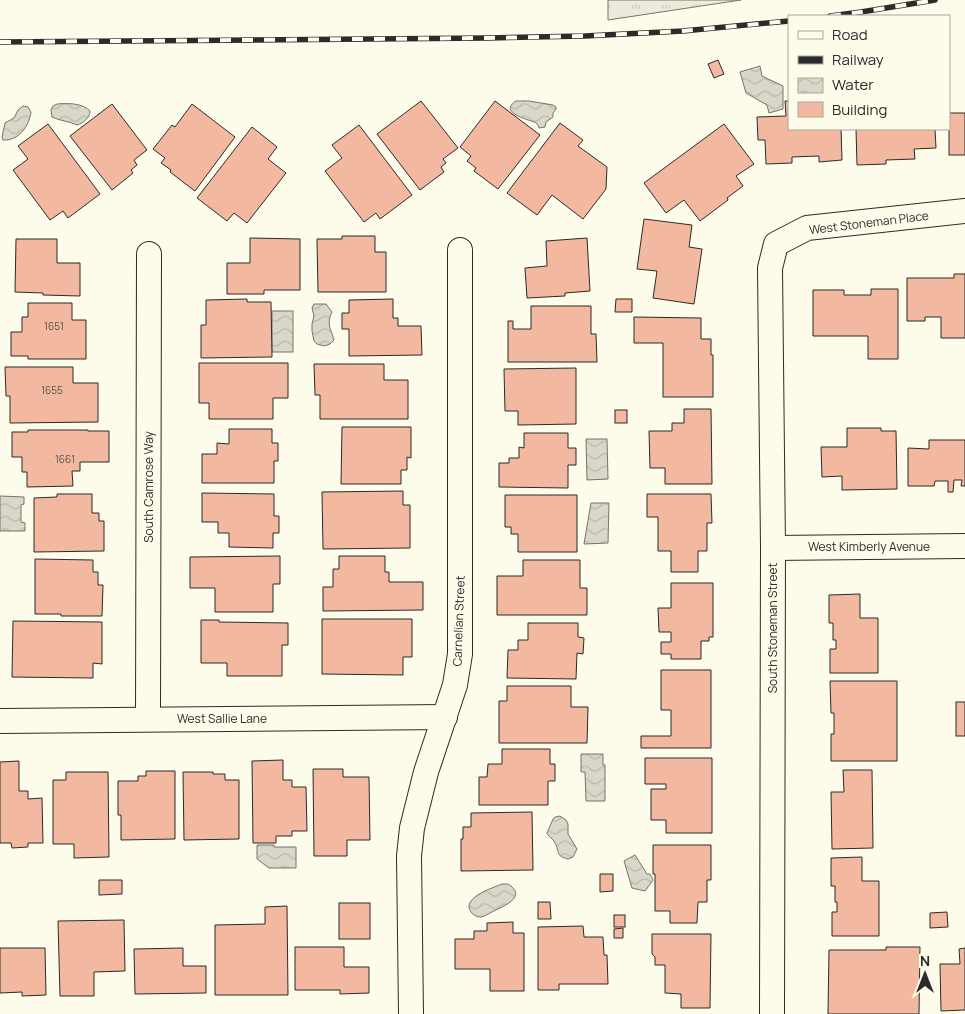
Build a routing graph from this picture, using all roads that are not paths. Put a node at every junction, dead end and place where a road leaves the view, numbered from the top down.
1 (965, 211) edge
2 (776, 244) joint
3 (460, 250) dead end
4 (149, 254) dead end
5 (965, 546) edge
6 (773, 548) junction
7 (445, 717) junction
8 (148, 719) junction
9 (0, 721) edge
10 (411, 1014) edge
11 (772, 1014) edge

1 - 2 street, West Stoneman Place
2 - 6 street, South Stoneman Street
3 - 7 street, Carnelian Street
4 - 8 street, South Camrose Way
5 - 6 street, West Kimberly Avenue
6 - 11 street, South Stoneman Street
7 - 8 street, West Sallie Lane
7 - 10 street, Carnelian Street
8 - 9 street, West Sallie Lane

